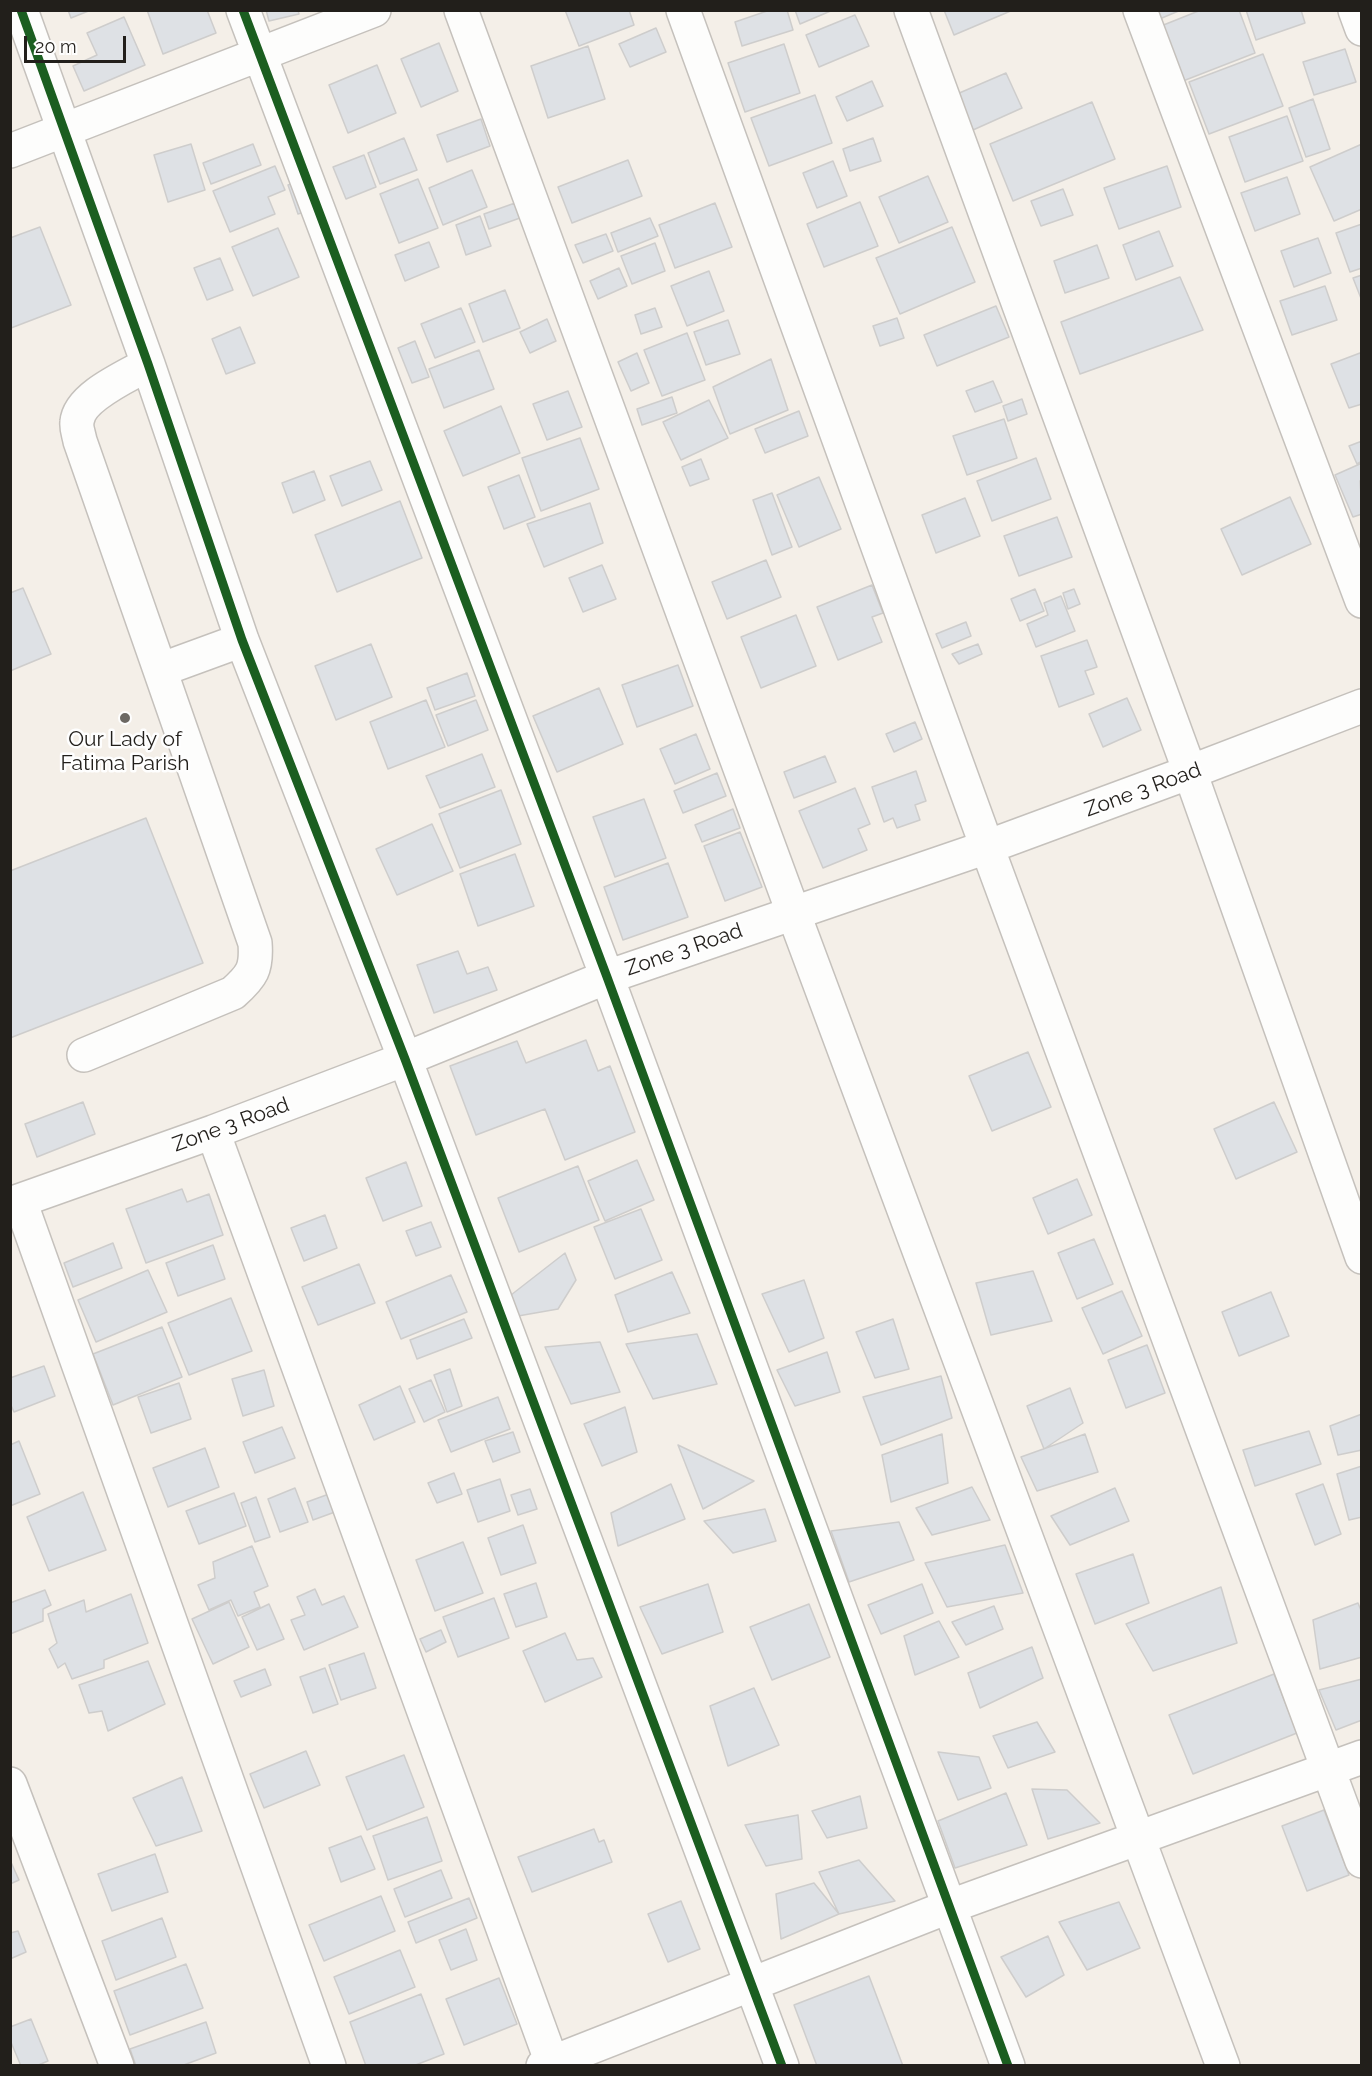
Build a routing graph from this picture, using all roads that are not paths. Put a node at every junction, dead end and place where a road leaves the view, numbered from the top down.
1 (21, 10) edge
2 (243, 10) edge
3 (374, 10) edge
4 (461, 10) edge
5 (683, 10) edge
6 (911, 10) edge
7 (1140, 10) edge
8 (1355, 10) edge
9 (1362, 29) edge
10 (260, 54) junction
11 (64, 132) junction
12 (10, 152) edge
13 (148, 364) junction
14 (1362, 601) edge
15 (242, 640) junction
16 (159, 670) junction
17 (1362, 706) edge
18 (1190, 772) junction
19 (987, 847) junction
20 (793, 912) junction
21 (607, 977) junction
22 (84, 1055) dead end
23 (405, 1059) junction
24 (213, 1132) junction
25 (15, 1203) edge
26 (1362, 1257) edge
27 (1362, 1757) edge
28 (1327, 1770) junction
29 (10, 1784) edge
30 (1138, 1838) junction
31 (1362, 1861) edge
32 (948, 1906) junction
33 (750, 1983) junction
34 (548, 2064) edge
35 (117, 2066) edge
36 (329, 2066) edge
37 (782, 2066) edge
38 (1008, 2066) edge
39 (1223, 2066) edge

1 - 11 street
2 - 10 street
3 - 10 street
4 - 20 street
5 - 19 street
6 - 18 street
7 - 14 street
8 - 9 street
10 - 11 street
10 - 21 street
11 - 12 street
11 - 13 street
13 - 15 street
13 - 16 street
15 - 16 street
15 - 23 street
16 - 22 street
17 - 18 street, Zone 3 Road
18 - 19 street, Zone 3 Road
18 - 26 street
19 - 20 street, Zone 3 Road
19 - 28 street
20 - 21 street, Zone 3 Road
20 - 30 street
21 - 23 street, Zone 3 Road
21 - 32 street
23 - 24 street, Zone 3 Road
23 - 33 street
24 - 25 street, Zone 3 Road
24 - 34 street
25 - 36 street
27 - 28 street
28 - 30 street
28 - 31 street
29 - 35 street
30 - 32 street
30 - 39 street
32 - 33 street
32 - 38 street
33 - 34 street
33 - 37 street

